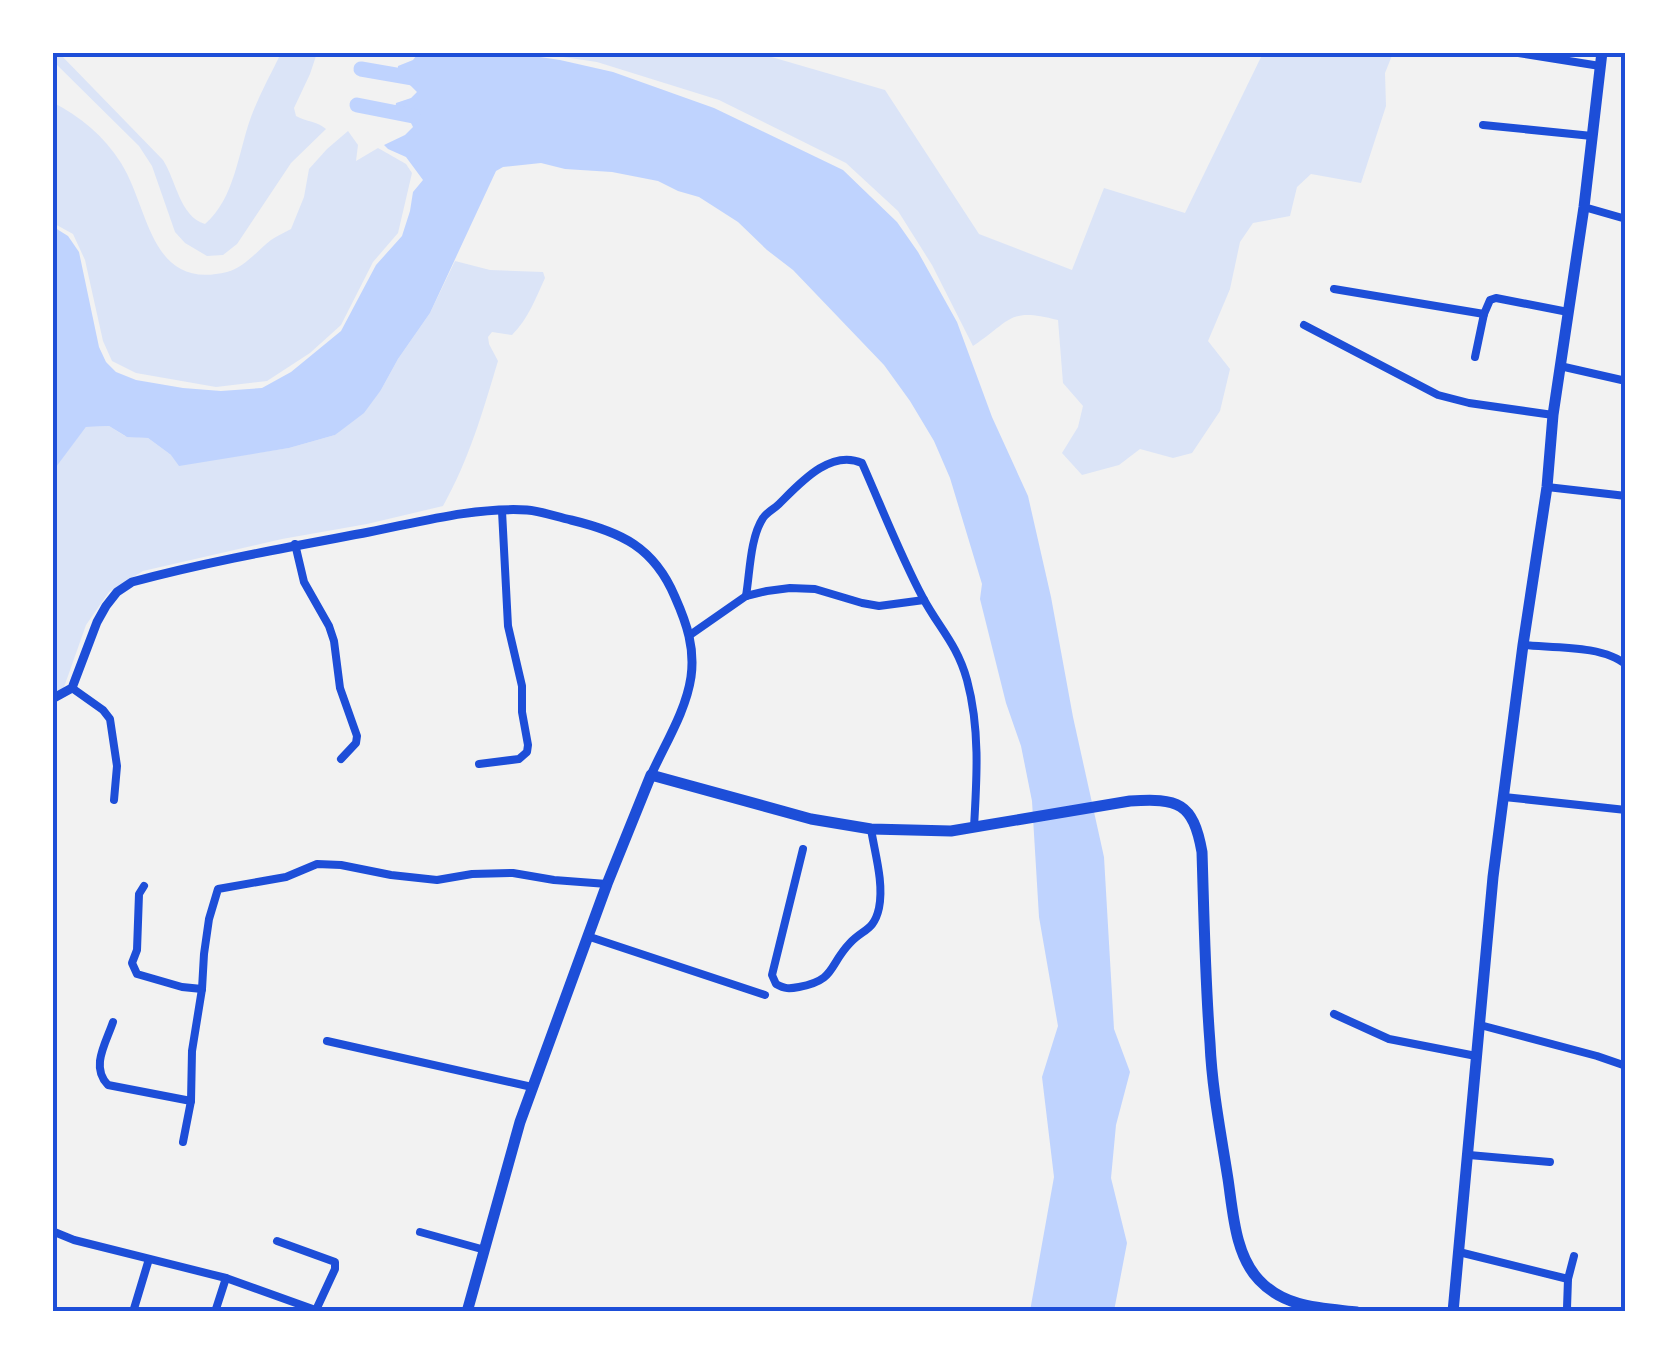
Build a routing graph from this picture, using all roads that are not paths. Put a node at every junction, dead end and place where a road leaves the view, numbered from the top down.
1 (1512, 52) edge
2 (1601, 59) edge
3 (1483, 125) dead end
4 (1592, 136) junction
5 (1584, 207) junction
6 (1626, 219) edge
7 (1334, 290) dead end
8 (1568, 312) junction
9 (1484, 314) junction
10 (1304, 325) dead end
11 (1475, 357) dead end
12 (1560, 366) junction
13 (1626, 381) edge
14 (1553, 415) junction
15 (1547, 487) junction
16 (1626, 496) edge
17 (502, 511) junction
18 (295, 544) junction
19 (746, 596) junction
20 (924, 600) junction
21 (690, 635) junction
22 (1523, 645) junction
23 (1626, 665) edge
24 (72, 688) junction
25 (52, 699) edge
26 (341, 760) dead end
27 (479, 764) dead end
28 (651, 775) junction
29 (1504, 796) junction
30 (114, 800) dead end
31 (1626, 810) edge
32 (979, 825) junction
33 (871, 829) junction
34 (803, 849) dead end
35 (606, 884) junction
36 (144, 886) dead end
37 (588, 936) junction
38 (202, 989) junction
39 (764, 995) dead end
40 (1334, 1014) dead end
41 (113, 1022) dead end
42 (1480, 1025) junction
43 (327, 1042) dead end
44 (1476, 1056) junction
45 (1626, 1066) edge
46 (532, 1087) junction
47 (191, 1102) junction
48 (183, 1142) dead end
49 (1469, 1155) junction
50 (1550, 1162) dead end
51 (52, 1232) edge
52 (420, 1232) dead end
53 (276, 1240) dead end
54 (484, 1250) junction
55 (1460, 1252) junction
56 (1574, 1256) dead end
57 (149, 1258) junction
58 (226, 1278) junction
59 (1568, 1279) junction
60 (318, 1311) edge
61 (134, 1312) edge
62 (215, 1312) edge
63 (467, 1312) edge
64 (1358, 1312) edge
65 (1453, 1312) edge
66 (1570, 1312) edge

1 - 2 street
2 - 4 main road
3 - 4 street
4 - 5 main road
5 - 6 street
5 - 8 main road
7 - 9 street
8 - 9 street
8 - 12 main road
9 - 11 street
10 - 14 street
12 - 13 street
12 - 14 main road
14 - 15 main road
15 - 16 street
15 - 22 main road
17 - 18 street
17 - 21 street
17 - 27 street
18 - 24 street
18 - 26 street
19 - 20 street
19 - 20 street
19 - 21 street
20 - 32 street
21 - 28 street
22 - 23 street
22 - 29 main road
24 - 25 street
24 - 30 street
28 - 33 main road
28 - 35 main road
29 - 31 street
29 - 42 main road
32 - 33 main road
32 - 64 main road
33 - 34 street
35 - 37 main road
35 - 38 street
36 - 38 street
37 - 39 street
37 - 46 main road
38 - 47 street
40 - 44 street
41 - 47 street
42 - 44 main road
42 - 45 street
43 - 46 street
44 - 49 main road
46 - 54 main road
47 - 48 street
49 - 50 street
49 - 55 main road
51 - 57 street
52 - 54 street
53 - 60 street
54 - 63 main road
55 - 59 street
55 - 65 main road
56 - 59 street
57 - 58 street
57 - 61 street
58 - 60 street
58 - 62 street
59 - 66 street

